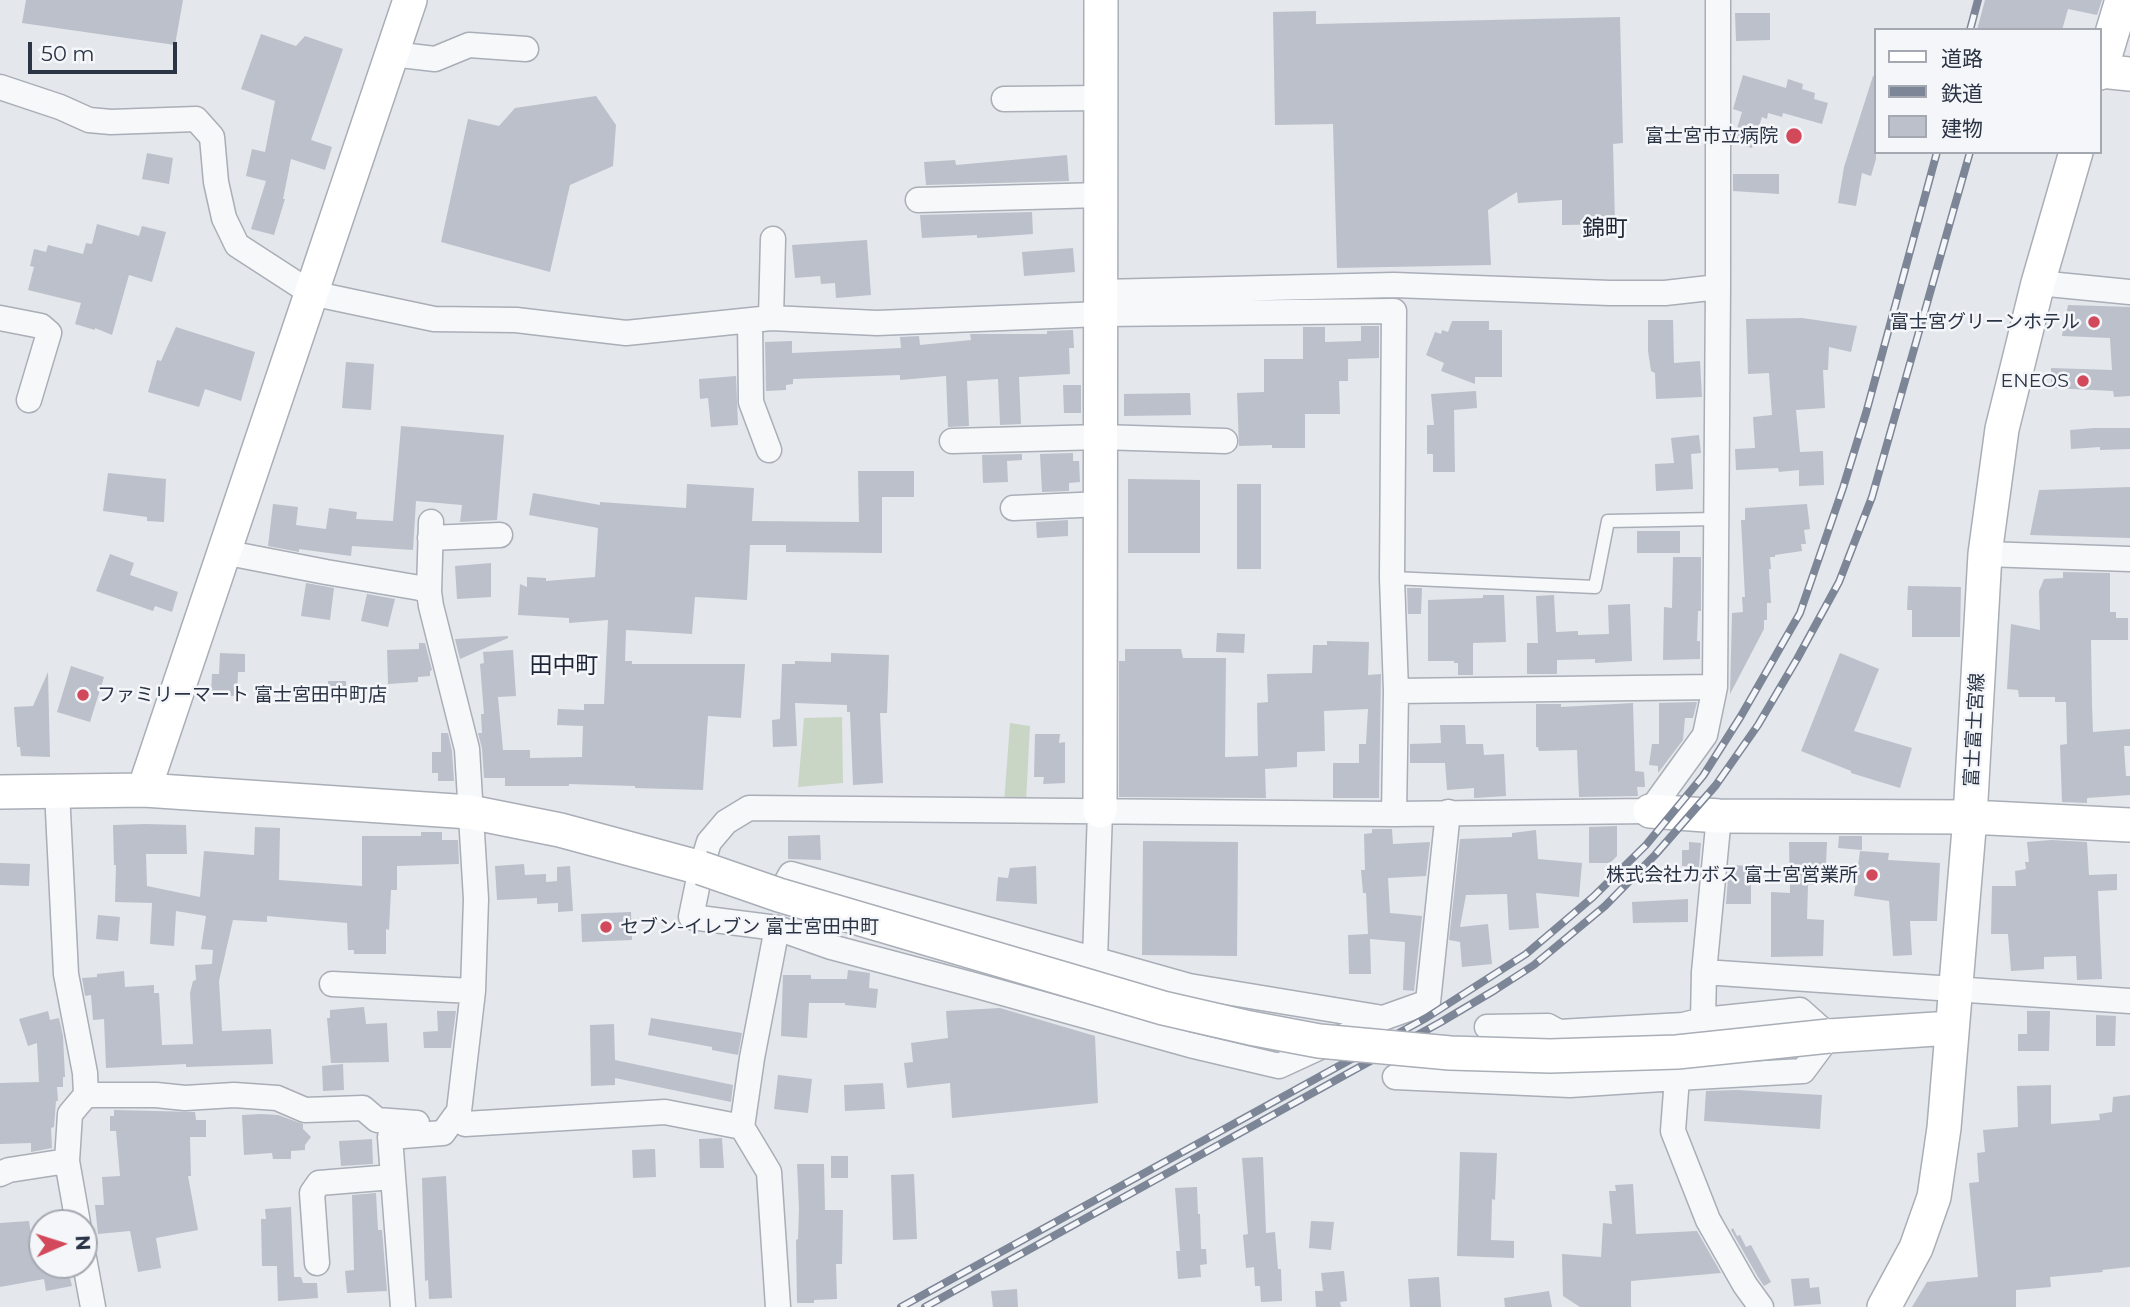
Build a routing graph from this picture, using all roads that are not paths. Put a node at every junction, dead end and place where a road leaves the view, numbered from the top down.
1 (410, 0) edge
2 (1101, 0) edge
3 (1718, 0) edge
4 (2122, 0) edge
5 (526, 49) dead end
6 (392, 54) junction
7 (2102, 65) edge
8 (2102, 72) edge
9 (2130, 74) edge
10 (0, 87) edge
11 (1101, 98) junction
12 (1004, 99) dead end
13 (2076, 154) edge
14 (1101, 195) junction
15 (918, 200) dead end
16 (773, 239) dead end
17 (2038, 283) junction
18 (1718, 287) junction
19 (2130, 292) edge
20 (311, 293) junction
21 (1101, 303) junction
22 (0, 318) edge
23 (760, 319) junction
24 (29, 400) dead end
25 (1101, 437) junction
26 (953, 441) dead end
27 (1225, 442) dead end
28 (769, 450) dead end
29 (1101, 504) junction
30 (1013, 508) dead end
31 (1716, 519) junction
32 (500, 535) dead end
33 (223, 552) junction
34 (1985, 554) junction
35 (2130, 559) edge
36 (1392, 578) junction
37 (429, 592) junction
38 (1714, 687) junction
39 (1396, 691) junction
40 (144, 790) junction
41 (57, 791) junction
42 (0, 792) edge
43 (470, 811) junction
44 (1100, 811) junction
45 (1650, 811) junction
46 (1448, 812) junction
47 (1394, 814) junction
48 (1719, 816) junction
49 (1970, 817) junction
50 (2130, 825) edge
51 (701, 868) junction
52 (779, 895) junction
53 (778, 928) junction
54 (1095, 959) junction
55 (1704, 972) junction
56 (332, 984) dead end
57 (1956, 990) junction
58 (473, 991) junction
59 (2130, 1001) edge
60 (1383, 1018) junction
61 (1703, 1020) junction
62 (1487, 1027) dead end
63 (1951, 1028) junction
64 (1829, 1036) junction
65 (1395, 1077) dead end
66 (1677, 1078) junction
67 (86, 1095) junction
68 (436, 1124) dead end
69 (465, 1124) dead end
70 (742, 1127) junction
71 (67, 1161) junction
72 (0, 1174) edge
73 (393, 1177) junction
74 (76, 1209) edge
75 (317, 1263) dead end
76 (88, 1279) edge
77 (93, 1307) edge
78 (403, 1307) edge
79 (778, 1307) edge
80 (1761, 1307) edge
81 (1885, 1307) edge

1 - 6 street
2 - 11 street
3 - 18 street
4 - 7 street
5 - 6 street
6 - 20 street
8 - 9 street
10 - 20 street
11 - 12 street
11 - 14 street
13 - 17 street, 富士富士宮線
14 - 15 street
14 - 21 street
16 - 23 street
17 - 19 street
17 - 34 street, 富士富士宮線
18 - 21 street
18 - 31 street
20 - 23 street
20 - 33 street
21 - 23 street
21 - 25 street
21 - 36 street
22 - 24 street
23 - 28 street
25 - 26 street
25 - 27 street
25 - 29 street
29 - 30 street
29 - 44 street
31 - 36 lane
31 - 38 street
32 - 37 street
33 - 37 street
33 - 40 street
34 - 35 street
34 - 49 street, 富士富士宮線
36 - 39 street
37 - 43 street
38 - 39 street
38 - 45 street
39 - 47 street
40 - 41 street
40 - 43 street
41 - 42 street
41 - 67 street
43 - 51 street
43 - 58 street
44 - 47 street
44 - 51 street
44 - 54 street
45 - 46 street
45 - 48 street
46 - 47 street
46 - 60 street
48 - 49 street
48 - 55 street
49 - 50 street
49 - 57 street, 富士富士宮線
51 - 52 street, bridge
51 - 53 street
52 - 54 street
52 - 64 street, bridge
53 - 60 street
53 - 70 street
54 - 60 street
55 - 57 street
55 - 61 street
56 - 58 street
57 - 59 street
57 - 63 street, 富士富士宮線
58 - 73 street
61 - 62 street
61 - 64 street
63 - 64 street
63 - 81 street, 富士富士宮線
64 - 66 street
65 - 66 street
66 - 80 street
67 - 68 street
67 - 71 street
69 - 70 street
70 - 79 street
71 - 72 street
71 - 74 street
73 - 75 street
73 - 78 street
76 - 77 street

